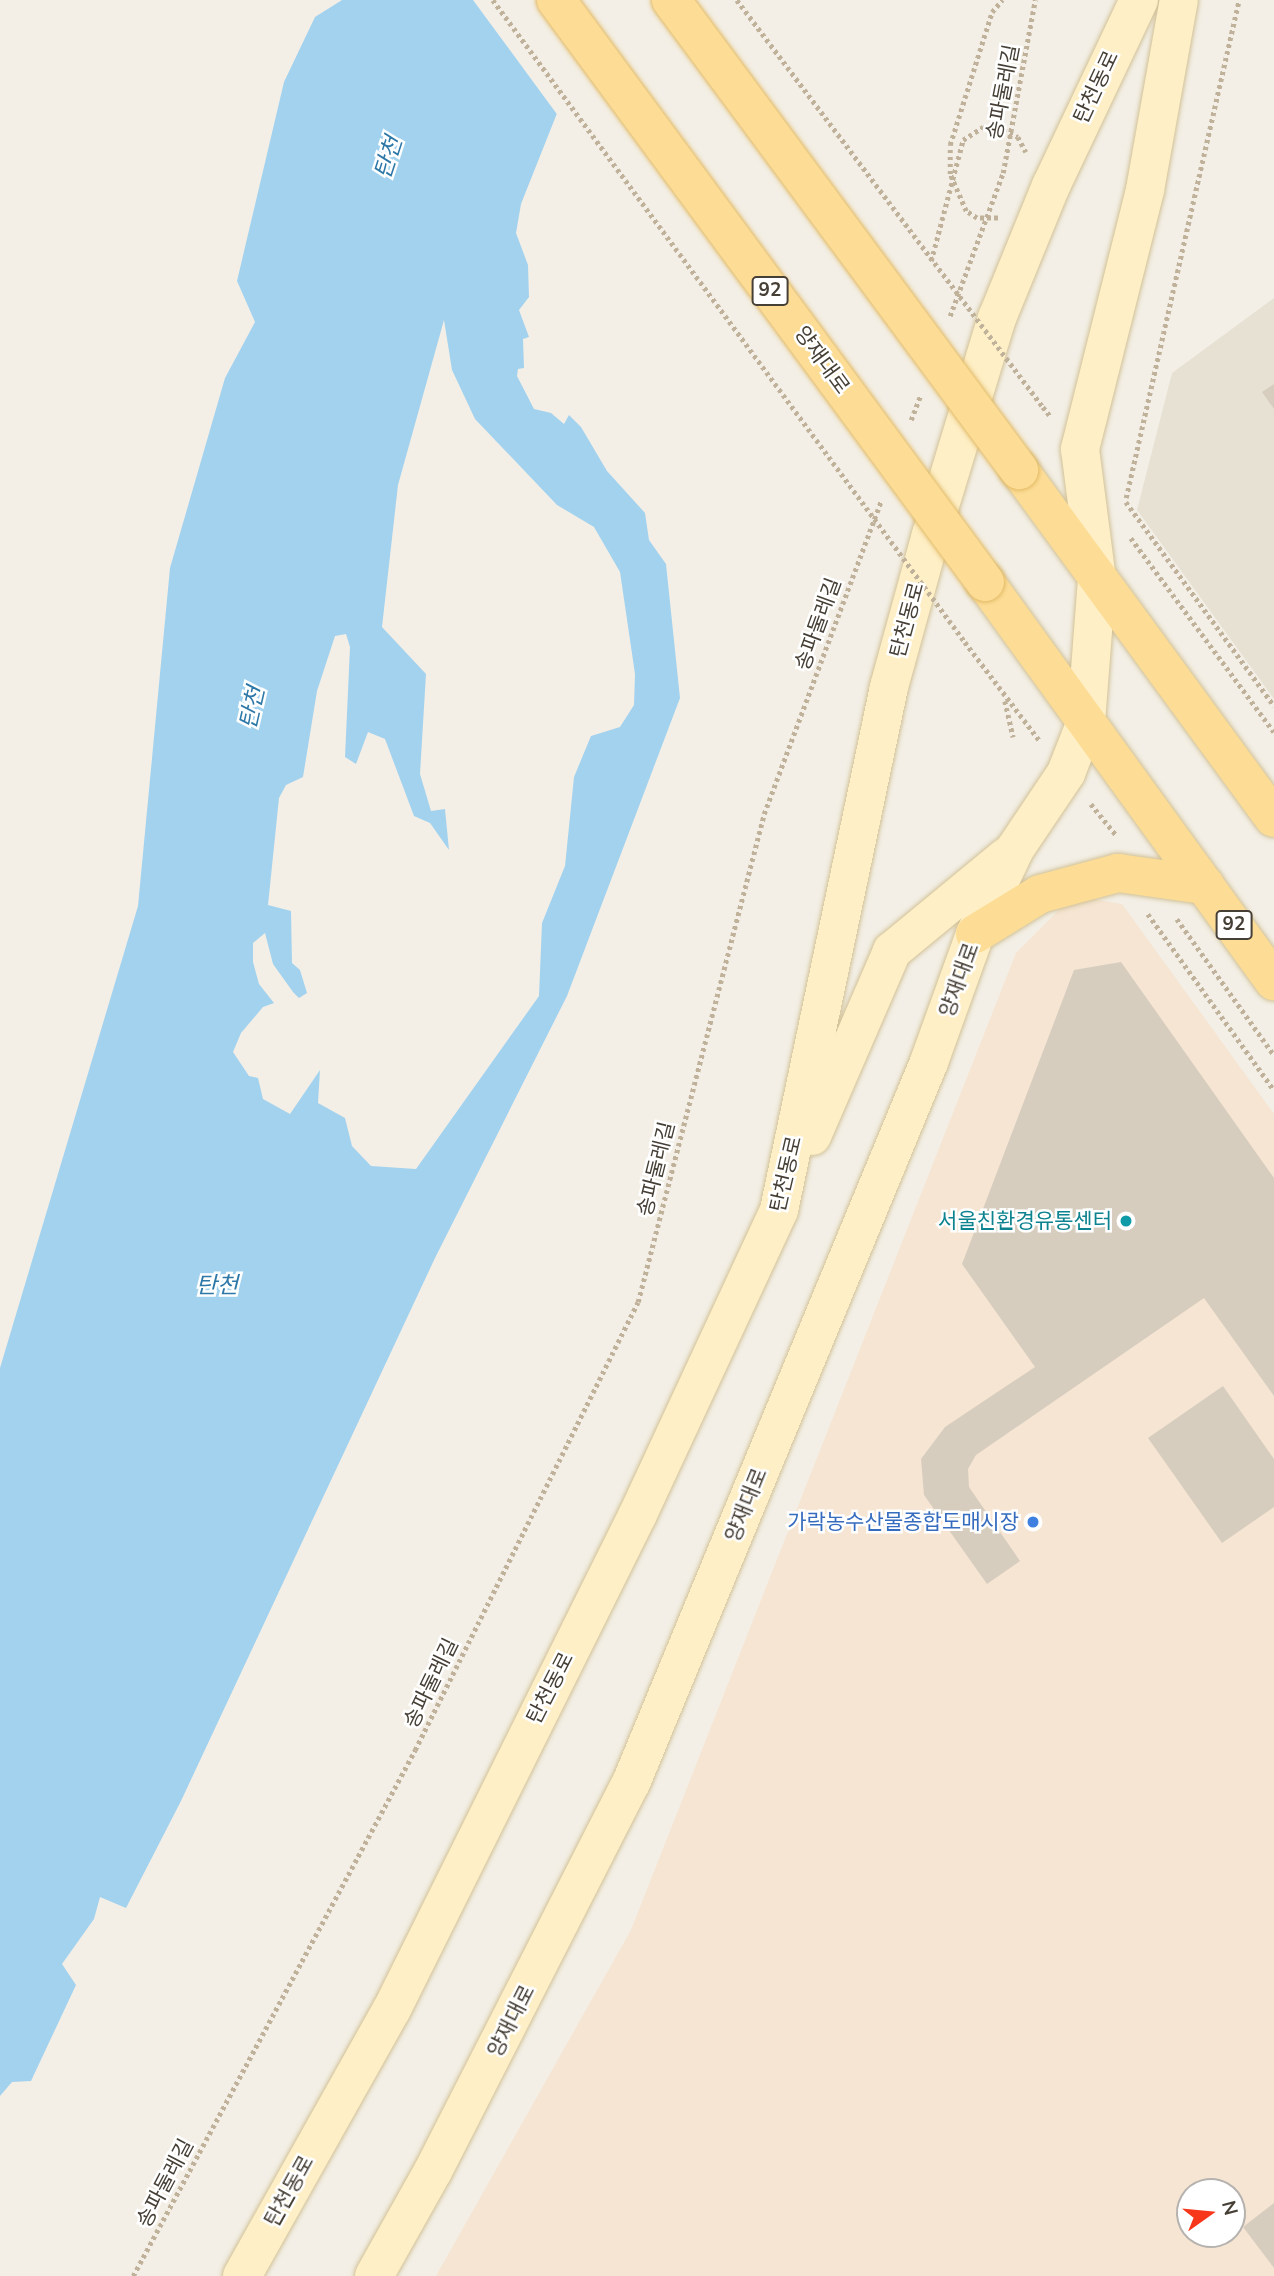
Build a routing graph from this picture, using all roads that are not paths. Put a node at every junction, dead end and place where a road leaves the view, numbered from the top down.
1 (556, 0) edge
2 (671, 0) edge
3 (1139, 0) edge
4 (1179, 0) edge
5 (1097, 580) junction
6 (1086, 722) junction
7 (1274, 818) edge
8 (1015, 849) junction
9 (1205, 885) junction
10 (975, 934) junction
11 (1274, 981) edge
12 (779, 1210) junction
13 (242, 2276) edge
14 (374, 2276) edge

1 - 6 main road, 양재대로 / 92, bridge
2 - 5 main road, bridge
3 - 12 street, 탄천동로
4 - 5 street
5 - 6 street, 양재대로
5 - 7 main road
6 - 8 street, 양재대로
6 - 9 main road, 양재대로 / 92
8 - 10 street, 양재대로
8 - 12 street
9 - 10 main road
9 - 11 main road, 양재대로 / 92
10 - 14 street, 양재대로
12 - 13 street, 탄천동로

